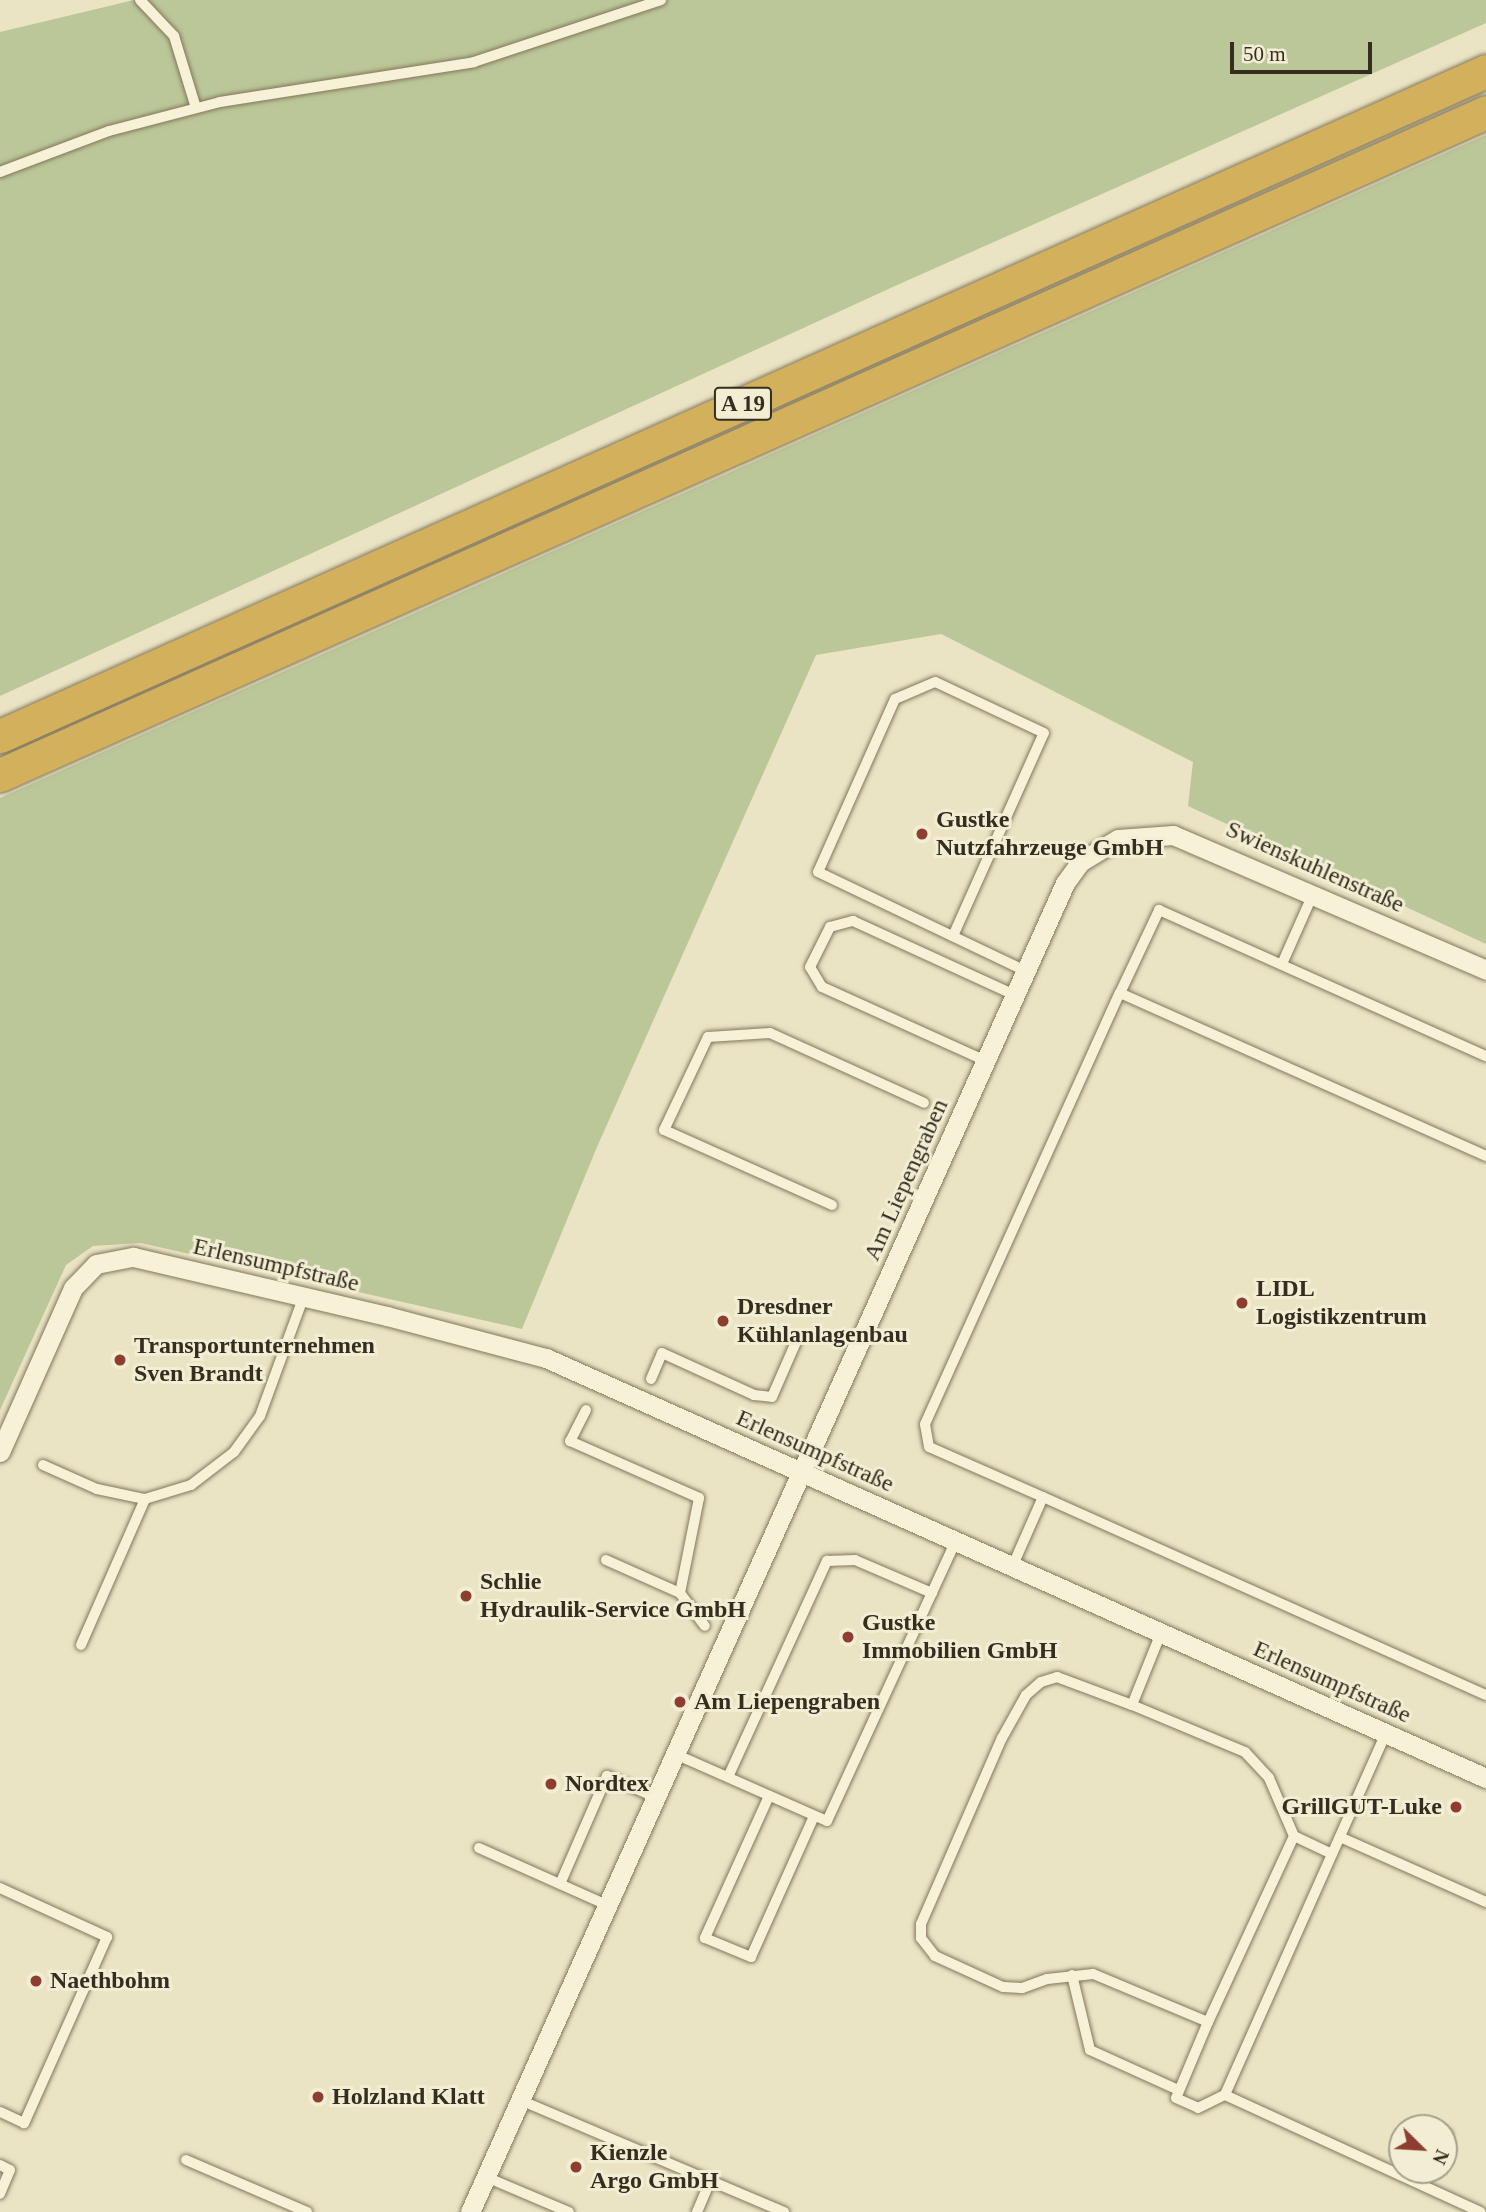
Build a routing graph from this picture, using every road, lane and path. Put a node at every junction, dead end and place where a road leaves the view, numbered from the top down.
1 (140, 0) edge
2 (661, 0) edge
3 (1486, 71) edge
4 (196, 108) junction
5 (1486, 112) edge
6 (0, 172) edge
7 (0, 736) edge
8 (0, 775) edge
9 (1118, 839) joint
10 (1314, 892) junction
11 (953, 936) junction
12 (1282, 964) junction
13 (1486, 970) edge
14 (1026, 971) junction
15 (1120, 993) junction
16 (1015, 995) junction
17 (1486, 1056) edge
18 (986, 1061) junction
19 (924, 1103) dead end
20 (1486, 1156) edge
21 (832, 1205) dead end
22 (304, 1296) junction
23 (796, 1342) dead end
24 (651, 1379) dead end
25 (586, 1410) dead end
26 (0, 1452) edge
27 (43, 1465) dead end
28 (800, 1472) junction
29 (1043, 1497) junction
30 (145, 1499) junction
31 (957, 1541) junction
32 (606, 1560) dead end
33 (1013, 1565) junction
34 (680, 1593) junction
35 (932, 1593) junction
36 (705, 1626) dead end
37 (1162, 1632) junction
38 (81, 1645) dead end
39 (1486, 1695) edge
40 (1132, 1705) junction
41 (1386, 1733) junction
42 (674, 1754) junction
43 (728, 1777) junction
44 (1486, 1778) edge
45 (769, 1796) junction
46 (655, 1797) junction
47 (814, 1816) junction
48 (1294, 1836) junction
49 (1340, 1837) junction
50 (479, 1849) dead end
51 (1332, 1854) junction
52 (560, 1884) junction
53 (0, 1888) edge
54 (1486, 1902) edge
55 (607, 1905) junction
56 (1073, 1975) junction
57 (1208, 2022) junction
58 (1178, 2090) junction
59 (1225, 2095) junction
60 (520, 2100) junction
61 (0, 2112) edge
62 (186, 2160) dead end
63 (0, 2165) edge
64 (486, 2177) junction
65 (710, 2181) junction
66 (1423, 2185) joint
67 (0, 2194) edge
68 (307, 2212) edge
69 (470, 2212) edge
70 (569, 2212) edge
71 (697, 2212) edge
72 (784, 2212) edge
73 (1480, 2212) edge

1 - 4 lane
2 - 4 lane
3 - 7 highway, A 19
4 - 6 lane
5 - 8 highway, A 19
9 - 10 street, Swienskuhlenstraße
9 - 14 street, Am Liepengraben
10 - 12 lane
10 - 13 street, Swienskuhlenstraße
11 - 11 lane
11 - 14 lane
12 - 15 lane
12 - 17 lane
14 - 16 street, Am Liepengraben
15 - 20 lane
15 - 29 lane
16 - 18 street, Am Liepengraben
16 - 18 lane
18 - 28 street, Am Liepengraben
19 - 21 lane
22 - 26 street, Erlensumpfstraße
22 - 28 street, Erlensumpfstraße
22 - 30 lane
23 - 24 lane
25 - 34 lane
27 - 30 lane
28 - 31 street, Erlensumpfstraße
28 - 42 street, Am Liepengraben
29 - 33 lane
29 - 39 lane
30 - 38 lane
31 - 33 street, Erlensumpfstraße
31 - 35 lane
32 - 34 lane
33 - 37 street, Erlensumpfstraße
34 - 36 lane
35 - 43 lane
35 - 47 lane
37 - 40 lane
37 - 41 street, Erlensumpfstraße
40 - 48 lane
40 - 56 lane
41 - 44 street, Erlensumpfstraße
41 - 49 lane
42 - 43 lane
42 - 46 street, Am Liepengraben
43 - 45 lane
45 - 47 lane
45 - 47 lane
46 - 52 lane
46 - 55 street, Am Liepengraben
48 - 51 lane
48 - 57 lane
49 - 51 lane
49 - 54 lane
50 - 52 lane
51 - 59 lane
52 - 55 lane
53 - 61 lane
55 - 60 street, Am Liepengraben
56 - 57 lane
56 - 58 lane
57 - 58 lane
58 - 59 lane
59 - 66 lane
60 - 64 street, Am Liepengraben
60 - 65 lane
62 - 68 lane
63 - 67 lane
64 - 69 street, Am Liepengraben
64 - 70 lane
65 - 71 lane
65 - 72 lane
66 - 73 lane

